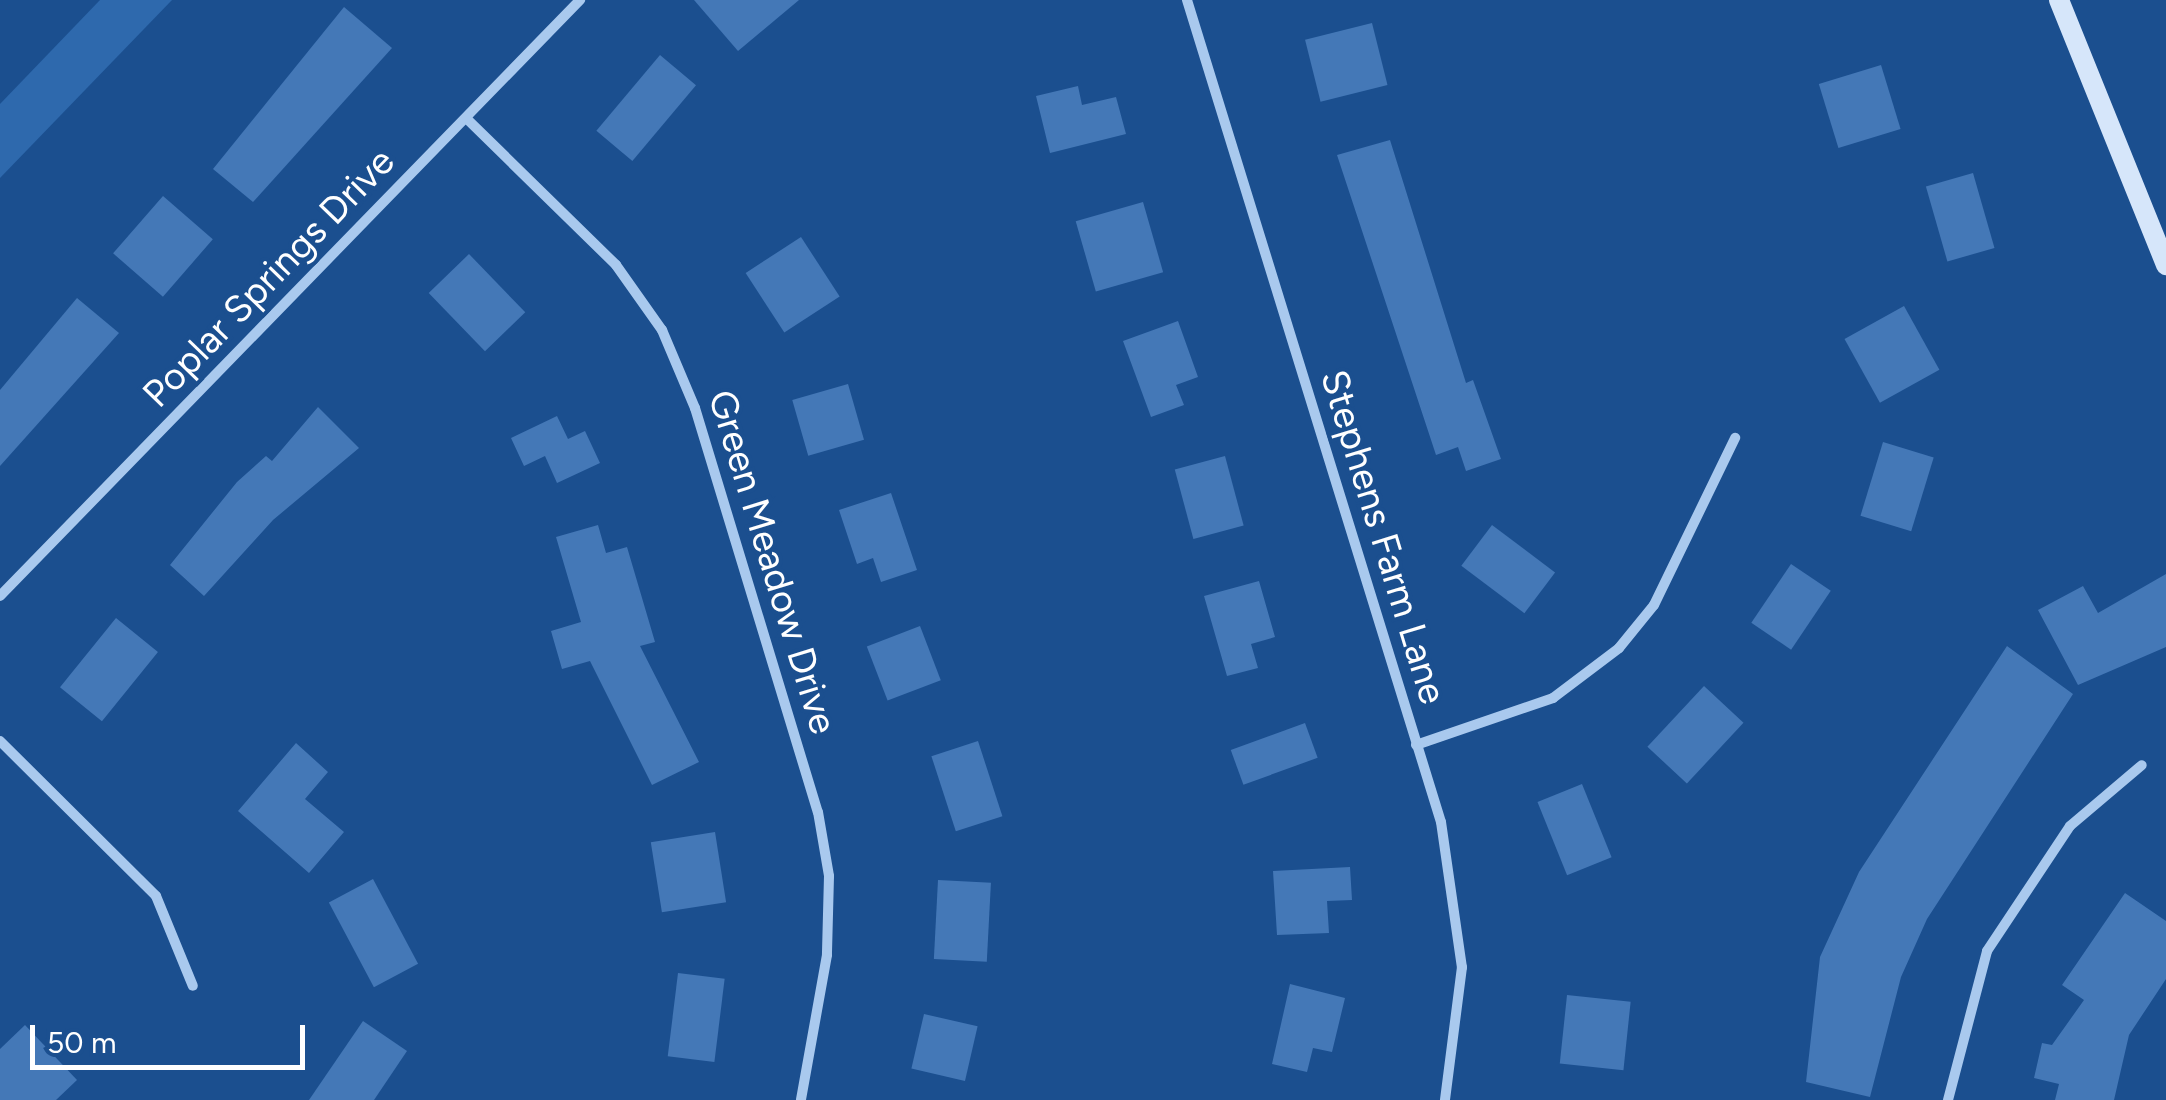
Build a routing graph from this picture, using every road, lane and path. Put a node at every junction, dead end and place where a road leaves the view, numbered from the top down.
1 (580, 0) edge
2 (1187, 0) edge
3 (2059, 0) edge
4 (466, 118) junction
5 (2166, 265) edge
6 (1734, 438) dead end
7 (0, 596) edge
8 (0, 741) edge
9 (1416, 745) junction
10 (2142, 764) dead end
11 (193, 986) dead end
12 (801, 1100) edge
13 (1446, 1100) edge
14 (1948, 1100) edge

1 - 4 street, Poplar Springs Drive
2 - 9 street, Stephens Farm Lane
3 - 5 main road
4 - 7 street, Poplar Springs Drive
4 - 12 street, Green Meadow Drive
6 - 9 street
8 - 11 street
9 - 13 street, Stephens Farm Lane
10 - 14 street

